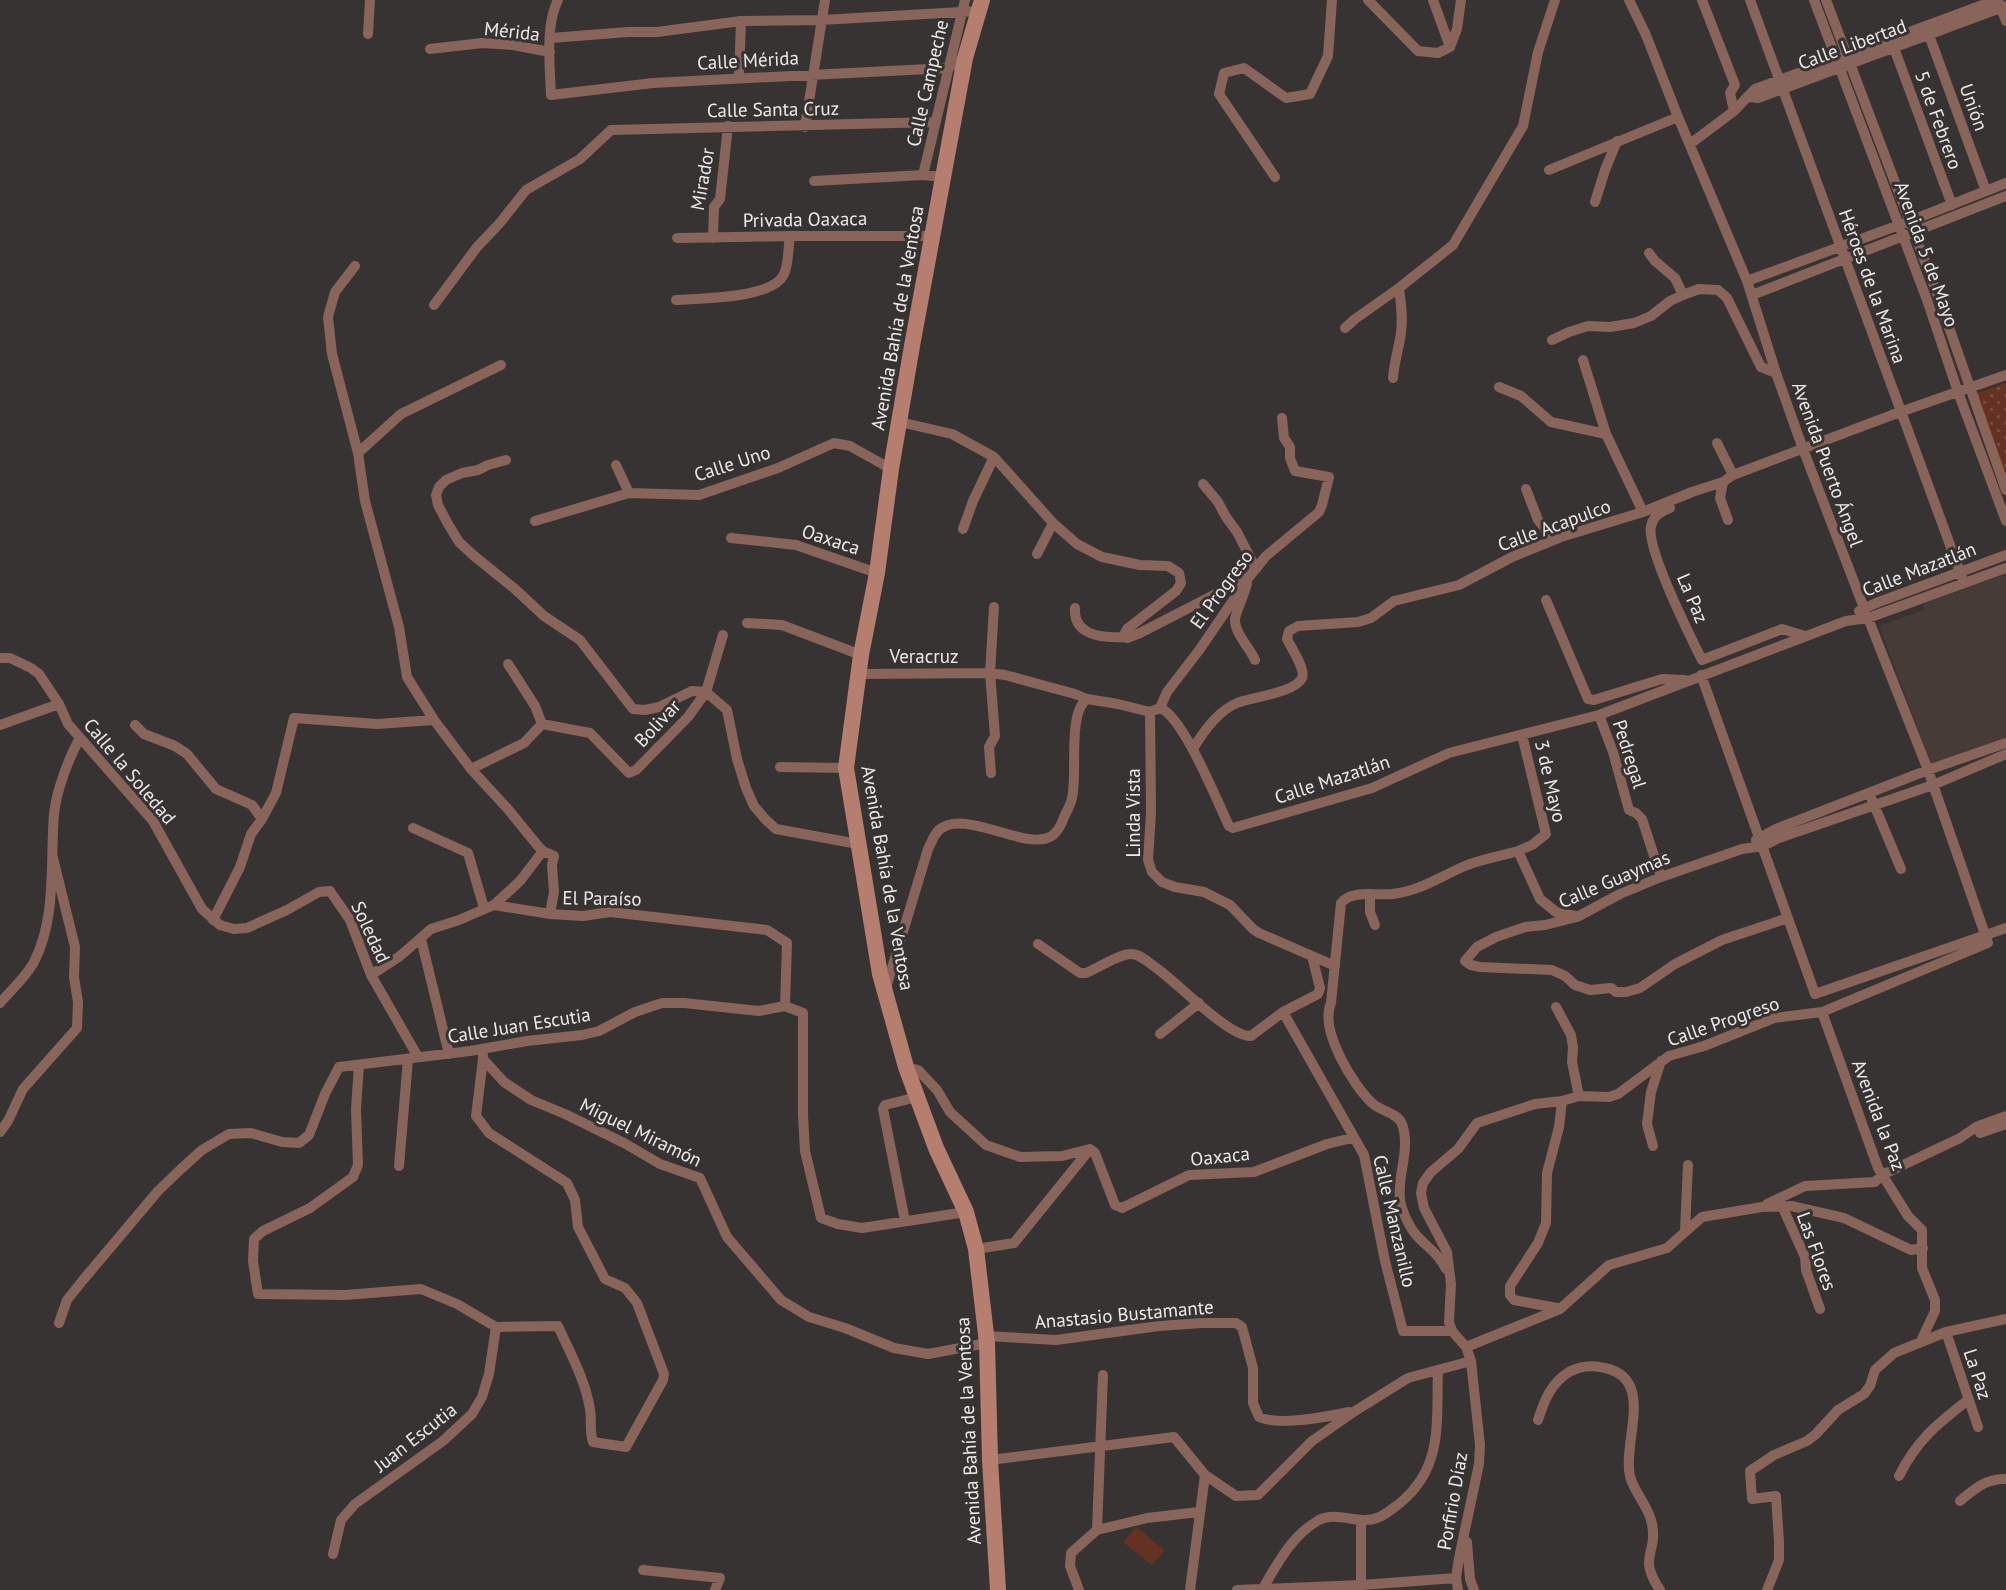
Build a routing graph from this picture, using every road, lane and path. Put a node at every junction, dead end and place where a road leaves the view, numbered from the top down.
1 (370, 0) edge
2 (558, 0) edge
3 (825, 0) edge
4 (1368, 0) edge
5 (1433, 0) edge
6 (1461, 0) edge
7 (1555, 0) edge
8 (1629, 0) edge
9 (1702, 0) edge
10 (1750, 0) edge
11 (1814, 0) edge
12 (1826, 0) edge
13 (1329, 1) edge
14 (2000, 4) edge
15 (963, 5) edge
16 (980, 5) edge
17 (821, 20) junction
18 (741, 21) junction
19 (2006, 21) edge
20 (368, 34) dead end
21 (1929, 35) junction
22 (551, 38) junction
23 (1450, 47) junction
24 (1894, 48) junction
25 (430, 49) dead end
26 (550, 52) junction
27 (965, 58) junction
28 (1849, 59) junction
29 (1838, 63) junction
30 (948, 68) junction
31 (813, 74) junction
32 (739, 77) junction
33 (1781, 84) junction
34 (1734, 111) junction
35 (1678, 117) junction
36 (935, 122) junction
37 (728, 126) junction
38 (805, 127) junction
39 (1617, 141) junction
40 (1690, 144) junction
41 (1549, 170) dead end
42 (923, 175) junction
43 (943, 177) junction
44 (1275, 177) dead end
45 (814, 181) dead end
46 (2006, 183) edge
47 (1986, 191) junction
48 (2006, 196) edge
49 (1595, 202) dead end
50 (1952, 205) junction
51 (1913, 227) junction
52 (1900, 231) junction
53 (790, 236) junction
54 (932, 236) junction
55 (677, 238) dead end
56 (713, 238) junction
57 (1843, 252) junction
58 (1649, 253) dead end
59 (355, 266) dead end
60 (1748, 281) junction
61 (1399, 288) junction
62 (1683, 295) junction
63 (1752, 295) junction
64 (1933, 298) junction
65 (676, 300) dead end
66 (434, 305) dead end
67 (1345, 328) dead end
68 (1552, 340) dead end
69 (1583, 360) dead end
70 (501, 365) dead end
71 (1776, 373) junction
72 (2006, 375) edge
73 (1393, 377) dead end
74 (1499, 387) dead end
75 (1964, 390) junction
76 (1900, 412) junction
77 (1282, 418) dead end
78 (900, 422) junction
79 (1606, 434) junction
80 (1717, 443) dead end
81 (1803, 449) junction
82 (358, 453) junction
83 (994, 457) junction
84 (506, 460) dead end
85 (616, 465) dead end
86 (891, 468) junction
87 (1733, 475) junction
88 (1723, 482) junction
89 (1203, 484) dead end
90 (1526, 489) dead end
91 (2006, 490) edge
92 (629, 493) junction
93 (1643, 512) junction
94 (1728, 520) dead end
95 (2006, 521) edge
96 (535, 522) dead end
97 (1053, 523) junction
98 (962, 529) dead end
99 (731, 538) dead end
100 (1554, 540) junction
101 (1037, 554) dead end
102 (2006, 555) edge
103 (2006, 568) edge
104 (877, 573) junction
105 (1252, 573) junction
106 (1962, 578) junction
107 (1546, 600) dead end
108 (994, 607) dead end
109 (1075, 608) dead end
110 (1866, 613) junction
111 (747, 622) dead end
112 (723, 635) dead end
113 (1806, 636) junction
114 (1123, 637) junction
115 (861, 655) junction
116 (0, 658) edge
117 (1255, 660) dead end
118 (508, 664) dead end
119 (990, 673) junction
120 (860, 674) junction
121 (1701, 675) junction
122 (1688, 680) junction
123 (706, 692) junction
124 (1087, 699) junction
125 (58, 704) junction
126 (1155, 710) junction
127 (1599, 715) junction
128 (434, 720) junction
129 (542, 724) junction
130 (0, 725) edge
131 (135, 725) dead end
132 (1522, 735) junction
133 (80, 738) junction
134 (2006, 743) edge
135 (1194, 749) junction
136 (2006, 754) edge
137 (780, 767) dead end
138 (846, 768) junction
139 (471, 769) junction
140 (1928, 770) junction
141 (991, 773) dead end
142 (1933, 785) junction
143 (1869, 793) junction
144 (1875, 804) junction
145 (262, 819) junction
146 (413, 828) dead end
147 (1761, 842) junction
148 (858, 844) junction
149 (543, 850) junction
150 (1518, 851) junction
151 (53, 858) junction
152 (1901, 869) dead end
153 (1661, 877) junction
154 (1370, 894) junction
155 (489, 906) junction
156 (550, 914) junction
157 (1577, 916) junction
158 (1788, 918) junction
159 (214, 920) junction
160 (1375, 925) dead end
161 (2006, 928) edge
162 (421, 939) junction
163 (1987, 939) junction
164 (1038, 944) dead end
165 (1312, 956) junction
166 (1335, 966) junction
167 (371, 975) junction
168 (885, 991) junction
169 (0, 1003) edge
170 (1199, 1003) junction
171 (785, 1006) junction
172 (1556, 1007) dead end
173 (1283, 1012) junction
174 (1822, 1012) junction
175 (1160, 1034) dead end
176 (449, 1054) junction
177 (483, 1054) junction
178 (413, 1058) junction
179 (1661, 1061) junction
180 (359, 1065) junction
181 (906, 1067) junction
182 (1579, 1096) junction
183 (917, 1097) junction
184 (1563, 1101) junction
185 (2006, 1115) edge
186 (2006, 1124) edge
187 (0, 1132) edge
188 (1352, 1138) junction
189 (1960, 1138) junction
190 (1653, 1146) dead end
191 (1090, 1149) junction
192 (1688, 1165) dead end
193 (399, 1166) dead end
194 (1882, 1175) junction
195 (1782, 1206) junction
196 (1762, 1207) junction
197 (966, 1212) junction
198 (905, 1220) junction
199 (1685, 1230) junction
200 (1923, 1248) junction
201 (976, 1249) junction
202 (1448, 1275) junction
203 (1560, 1308) junction
204 (1820, 1309) dead end
205 (2006, 1319) edge
206 (58, 1323) dead end
207 (496, 1327) junction
208 (1452, 1331) junction
209 (1946, 1332) junction
210 (986, 1340) junction
211 (1921, 1341) junction
212 (1466, 1347) junction
213 (1471, 1361) junction
214 (1438, 1370) junction
215 (1103, 1375) dead end
216 (1968, 1400) junction
217 (1355, 1411) junction
218 (1538, 1420) dead end
219 (1978, 1427) dead end
220 (1100, 1447) junction
221 (990, 1460) junction
222 (1205, 1475) junction
223 (1899, 1476) dead end
224 (2001, 1478) edge
225 (1960, 1501) dead end
226 (1199, 1512) junction
227 (1362, 1520) junction
228 (1466, 1526) junction
229 (1097, 1530) junction
230 (333, 1555) dead end
231 (643, 1570) dead end
232 (1456, 1578) junction
233 (1361, 1585) junction
234 (1263, 1589) edge
235 (715, 1590) edge
236 (998, 1590) edge
237 (1079, 1590) edge
238 (1189, 1590) edge
239 (1237, 1590) edge
240 (1458, 1590) edge
241 (1474, 1590) edge
242 (1660, 1590) edge
243 (1767, 1590) edge

1 - 20 street
2 - 22 street
3 - 17 street
4 - 23 street
5 - 23 street
6 - 23 street
7 - 61 street
8 - 35 street, Avenida Puerto Ángel
9 - 34 street
10 - 33 street, Héroes de la Marina
11 - 29 street, Avenida 5 de Mayo
12 - 28 street, Avenida 5 de Mayo
13 - 44 street
14 - 19 street
14 - 21 street, Calle Libertad
14 - 28 street, Calle Libertad
15 - 16 street
15 - 17 street
15 - 30 street, Calle Campeche
16 - 27 main road, Avenida Bahía de la Ventosa
17 - 18 street
17 - 31 street
18 - 22 street
18 - 32 street
21 - 24 street, Calle Libertad
21 - 47 street, Unión
22 - 26 street
24 - 28 street, Calle Libertad
24 - 50 street, 5 de Febrero
25 - 26 street, Mérida
26 - 32 street, Calle Mérida
27 - 30 street
27 - 43 main road, Avenida Bahía de la Ventosa
28 - 29 street, Calle Libertad
28 - 51 street, Avenida 5 de Mayo
29 - 33 street, Calle Libertad
29 - 52 street, Avenida 5 de Mayo
30 - 31 street, Calle Mérida
30 - 36 street, Calle Campeche
31 - 32 street, Calle Mérida
31 - 38 street
33 - 34 street, Calle Libertad
33 - 57 street, Héroes de la Marina
34 - 40 street, Calle Libertad
35 - 39 street
35 - 40 street, Avenida Puerto Ángel
36 - 38 street, Calle Santa Cruz
36 - 42 street, Calle Campeche
37 - 38 street, Calle Santa Cruz
37 - 56 street, Mirador
37 - 66 street, Calle Santa Cruz
39 - 41 street
39 - 49 street
40 - 60 street, Avenida Puerto Ángel
42 - 43 street
42 - 45 street
43 - 54 main road, Avenida Bahía de la Ventosa
46 - 47 street
47 - 50 street
48 - 51 street
50 - 51 street
51 - 52 street
51 - 64 street, Avenida 5 de Mayo
52 - 57 street
52 - 64 street, Avenida 5 de Mayo
53 - 54 street, Privada Oaxaca
53 - 56 street, Privada Oaxaca
53 - 65 street
54 - 78 main road, Avenida Bahía de la Ventosa
55 - 56 street, Privada Oaxaca
57 - 60 street
57 - 63 street
57 - 76 street, Héroes de la Marina
58 - 62 street
59 - 82 street
60 - 63 street, Avenida Puerto Ángel
61 - 67 street
61 - 73 street
62 - 68 street
62 - 71 street
63 - 71 street, Avenida Puerto Ángel
64 - 75 street, Avenida 5 de Mayo
69 - 79 street
70 - 82 street
71 - 81 street, Avenida Puerto Ángel
72 - 75 street, Calle Acapulco
74 - 79 street
75 - 76 street, Calle Acapulco
75 - 91 street, Avenida 5 de Mayo
75 - 95 street, Avenida 5 de Mayo
76 - 81 street, Calle Acapulco
76 - 106 street, Héroes de la Marina
77 - 105 street, El Progreso
78 - 83 street
78 - 86 main road, Avenida Bahía de la Ventosa
79 - 93 street
80 - 87 street
81 - 87 street, Calle Acapulco
81 - 110 street, Avenida Puerto Ángel
82 - 128 street
83 - 97 street
83 - 98 street
84 - 123 street
85 - 92 street
86 - 92 street, Calle Uno
86 - 104 main road, Avenida Bahía de la Ventosa
87 - 88 street, Calle Acapulco
88 - 93 street, Calle Acapulco
88 - 94 street
88 - 113 street, La Paz
89 - 105 street
90 - 100 street
92 - 96 street, Calle Uno
93 - 100 street, Calle Acapulco
97 - 101 street
97 - 114 street
99 - 104 street, Oaxaca
100 - 135 street, Calle Acapulco
102 - 106 street, Calle Mazatlán
103 - 106 street, Calle Mazatlán
104 - 115 main road, Avenida Bahía de la Ventosa
105 - 114 street
105 - 117 street
105 - 126 street, El Progreso
106 - 110 street, Calle Mazatlán
107 - 122 street, Calle Mazatlán
108 - 119 street
109 - 114 street
110 - 113 street, Calle Mazatlán
110 - 140 street, Avenida Puerto Ángel
111 - 115 street
112 - 123 street
113 - 121 street, Calle Mazatlán
115 - 120 main road, Avenida Bahía de la Ventosa
116 - 125 street, Calle la Soledad
118 - 129 street
119 - 120 street, Veracruz
119 - 124 street
119 - 141 street
120 - 138 main road, Avenida Bahía de la Ventosa
121 - 122 street, Calle Mazatlán
121 - 147 street
122 - 127 street, Calle Mazatlán
123 - 129 street, Bolivar
123 - 148 street
124 - 126 street
124 - 168 street
125 - 130 street
125 - 133 street, Calle la Soledad
126 - 135 street, Calle Mazatlán
126 - 165 street, Linda Vista
127 - 132 street, Calle Mazatlán
127 - 153 street, Pedregal
128 - 139 street
128 - 145 street
129 - 139 street
131 - 145 street
132 - 135 street, Calle Mazatlán
132 - 150 street, 3 de Mayo
133 - 151 street
133 - 159 street, Calle la Soledad
134 - 140 street, Calle Guaymas
136 - 142 street, Calle Guaymas
137 - 138 street
138 - 148 main road, Avenida Bahía de la Ventosa
139 - 149 street
140 - 142 street, Avenida Puerto Ángel
140 - 143 street, Calle Guaymas
142 - 144 street, Calle Guaymas
142 - 163 street, Avenida Puerto Ángel
143 - 144 street
143 - 147 street, Calle Guaymas
144 - 147 street, Calle Guaymas
144 - 152 street
145 - 159 street
146 - 155 street
147 - 153 street, Calle Guaymas
147 - 158 street
148 - 168 main road, Avenida Bahía de la Ventosa
149 - 155 street
149 - 156 street
150 - 154 street
150 - 157 street
151 - 169 street
151 - 187 street
153 - 157 street, Calle Guaymas
154 - 160 street
154 - 166 street
155 - 156 street, El Paraíso
155 - 162 street
156 - 171 street, El Paraíso
157 - 158 street, Calle Guaymas
158 - 163 street, Calle Progreso
159 - 167 street, Soledad
161 - 163 street, Calle Progreso
162 - 167 street
162 - 176 street
163 - 174 street, Calle Progreso
164 - 170 street
165 - 166 street, Linda Vista
165 - 173 street
166 - 202 street
167 - 178 street, Soledad
168 - 181 main road, Avenida Bahía de la Ventosa
170 - 173 street
170 - 175 street
171 - 177 street, Calle Juan Escutia
171 - 198 street
172 - 182 street
173 - 188 street, Calle Manzanillo
174 - 179 street, Calle Progreso
174 - 194 street, Avenida la Paz
176 - 177 street, Calle Juan Escutia
176 - 178 street, Calle Juan Escutia
177 - 207 street
177 - 210 street, Miguel Miramón
178 - 180 street, Calle Juan Escutia
178 - 193 street
179 - 182 street, Calle Progreso
179 - 190 street
180 - 206 street, Calle Juan Escutia
180 - 207 street
181 - 183 main road, Avenida Bahía de la Ventosa
181 - 191 street
182 - 184 street, Calle Progreso
183 - 197 main road, Avenida Bahía de la Ventosa
183 - 198 street
184 - 202 street, Calle Progreso
184 - 203 street
185 - 189 street
186 - 189 street
188 - 191 street, Oaxaca
188 - 208 street, Calle Manzanillo
189 - 194 street
191 - 201 street
192 - 199 street
194 - 196 street
194 - 200 street, Avenida la Paz
195 - 196 street
195 - 200 street
195 - 204 street, Las Flores
196 - 199 street
197 - 198 street
197 - 201 main road, Avenida Bahía de la Ventosa
199 - 203 street
200 - 211 street, Avenida la Paz
201 - 210 main road, Avenida Bahía de la Ventosa
202 - 208 street, Calle Progreso
203 - 212 street
205 - 209 street
207 - 230 street, Juan Escutia
208 - 212 street
209 - 211 street
209 - 216 street, La Paz
210 - 217 street, Anastasio Bustamante
210 - 221 main road, Avenida Bahía de la Ventosa
211 - 243 street
212 - 213 street, Porfirio Díaz
213 - 214 street
213 - 228 street, Porfirio Díaz
214 - 217 street
214 - 227 street
215 - 220 street
216 - 219 street, La Paz
216 - 223 street
217 - 222 street
218 - 242 street
220 - 221 street
220 - 222 street
220 - 229 street
221 - 236 main road, Avenida Bahía de la Ventosa
222 - 226 street
224 - 225 street
226 - 229 street
226 - 238 street
227 - 233 street
227 - 234 street
228 - 232 street, Porfirio Díaz
228 - 241 street
229 - 237 street
231 - 235 street
232 - 233 street
232 - 240 street
233 - 234 street
234 - 239 street

